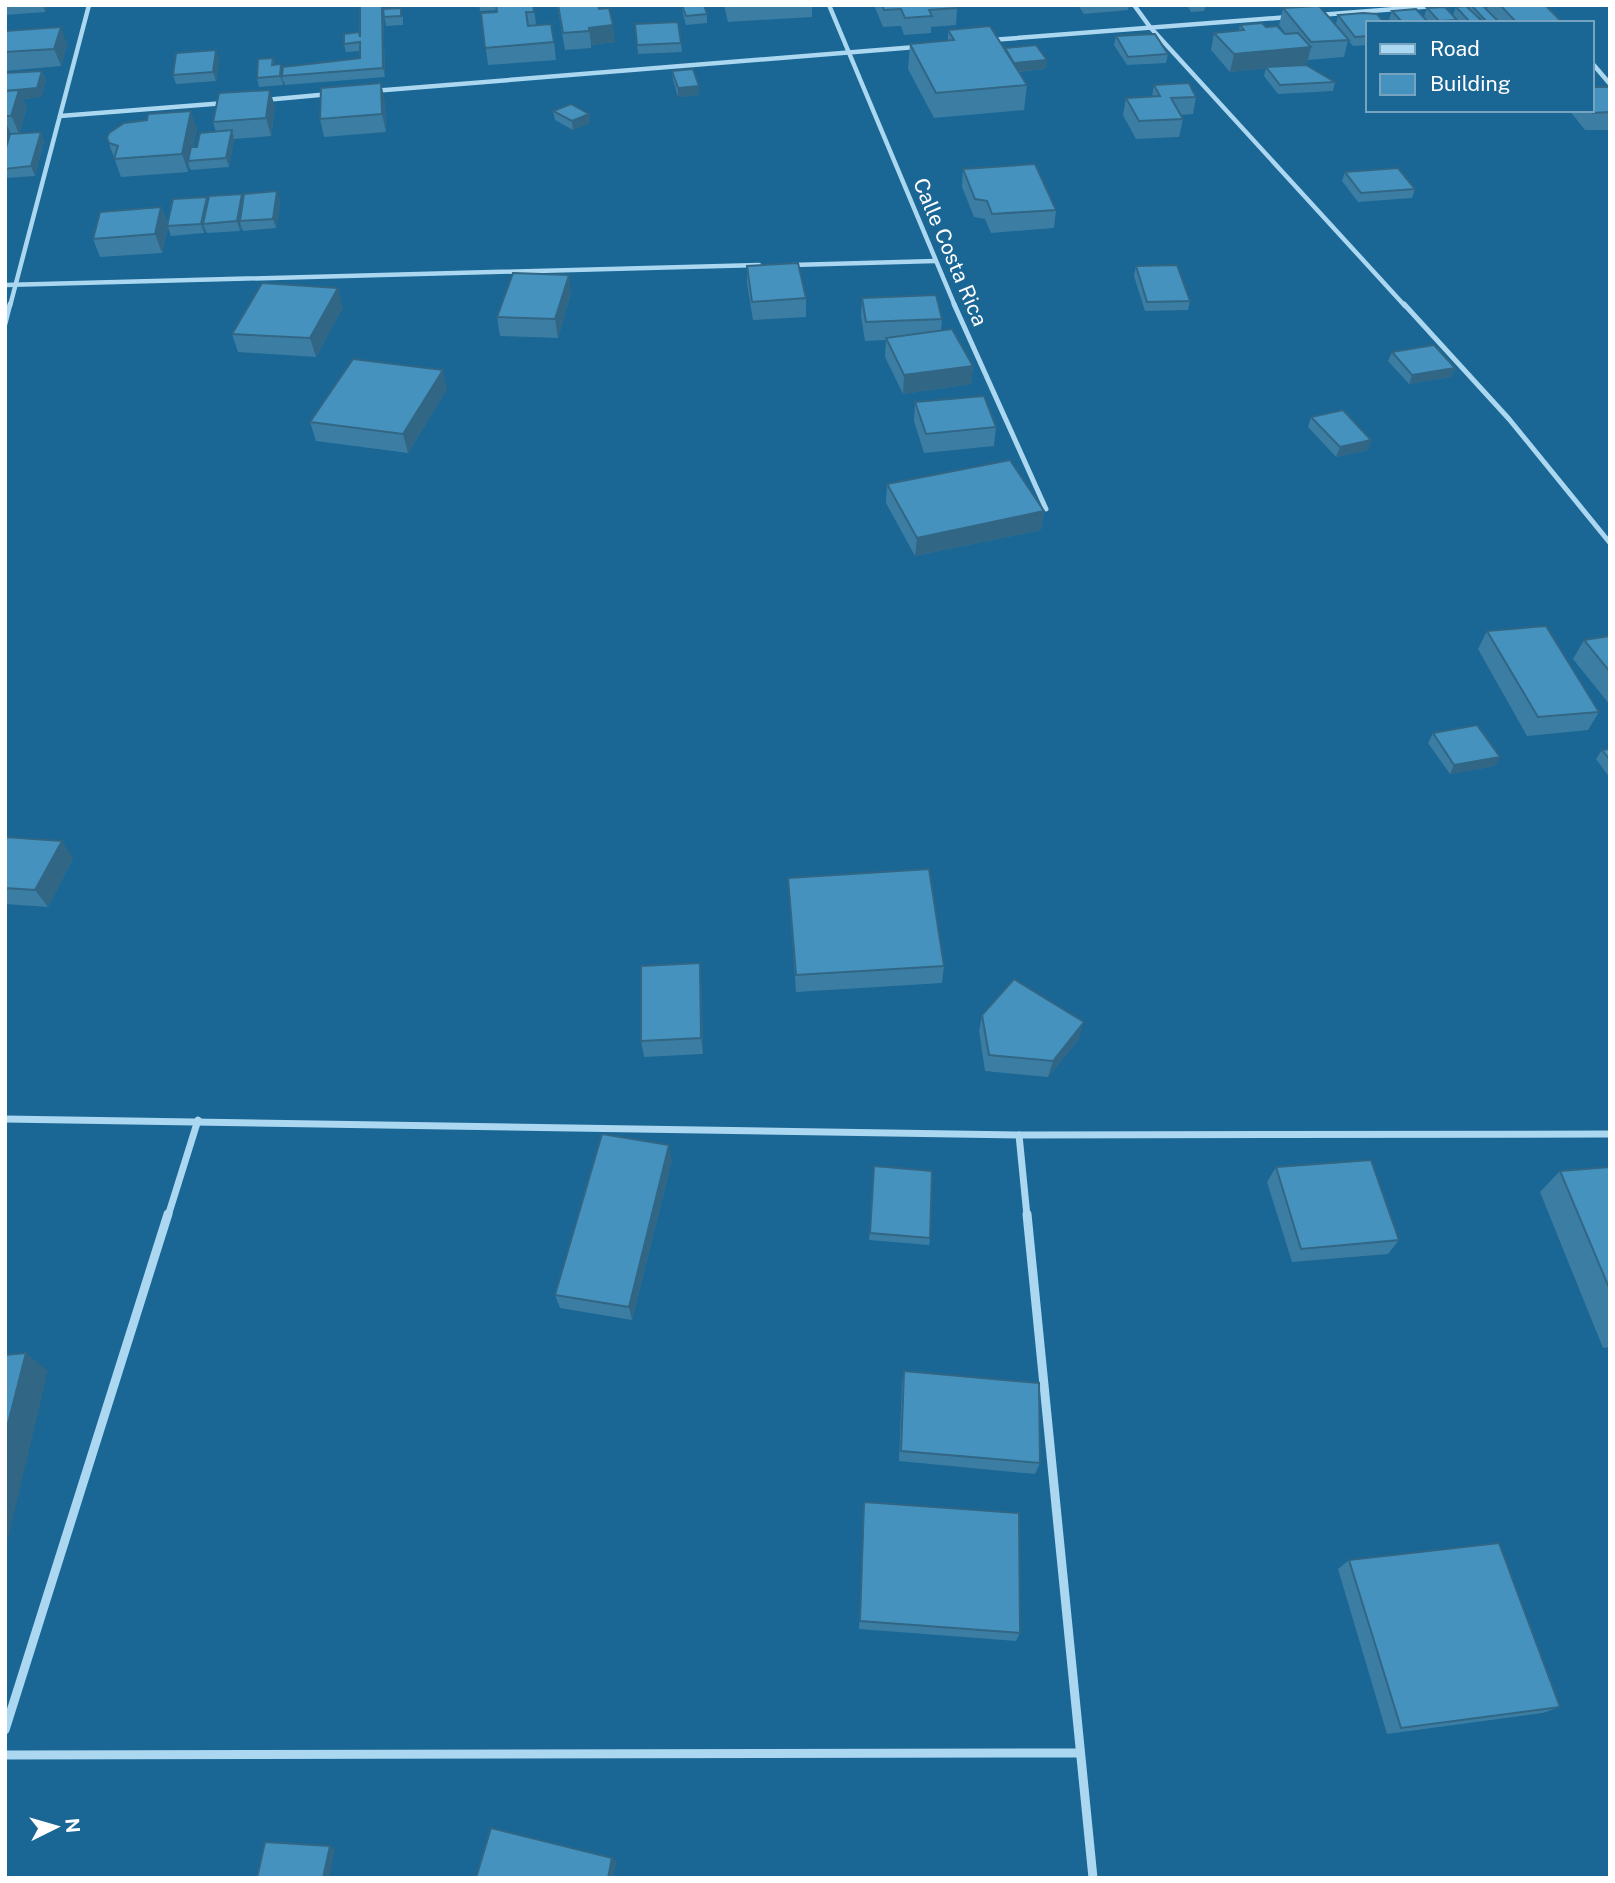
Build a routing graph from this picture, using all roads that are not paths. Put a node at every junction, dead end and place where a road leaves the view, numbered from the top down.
1 (89, 5) edge
2 (830, 5) edge
3 (1134, 5) edge
4 (1447, 5) edge
5 (1314, 15) edge
6 (1300, 16) edge
7 (1150, 27) junction
8 (987, 41) edge
9 (919, 47) edge
10 (851, 52) junction
11 (1594, 65) edge
12 (1610, 84) edge
13 (365, 92) edge
14 (337, 94) edge
15 (254, 100) edge
16 (226, 103) edge
17 (60, 116) junction
18 (935, 261) junction
19 (768, 265) edge
20 (781, 265) edge
21 (14, 284) junction
22 (5, 285) edge
23 (5, 324) edge
24 (1046, 509) edge
25 (1610, 543) edge
26 (5, 1119) edge
27 (198, 1120) junction
28 (1610, 1134) edge
29 (1019, 1135) junction
30 (5, 1730) edge
31 (1080, 1753) junction
32 (5, 1755) edge
33 (1093, 1878) edge

1 - 17 street
2 - 10 street, Calle Costa Rica
3 - 7 street
4 - 5 street
6 - 7 street
7 - 8 street
7 - 25 street
9 - 10 street
10 - 13 street
10 - 18 street, Calle Costa Rica
11 - 12 street
14 - 15 street
16 - 17 street
17 - 21 street
18 - 20 street
18 - 24 street, Calle Costa Rica
19 - 21 street
21 - 22 street
21 - 23 street
26 - 27 street
27 - 29 street
27 - 30 street
28 - 29 street
29 - 31 street
31 - 32 street
31 - 33 street

